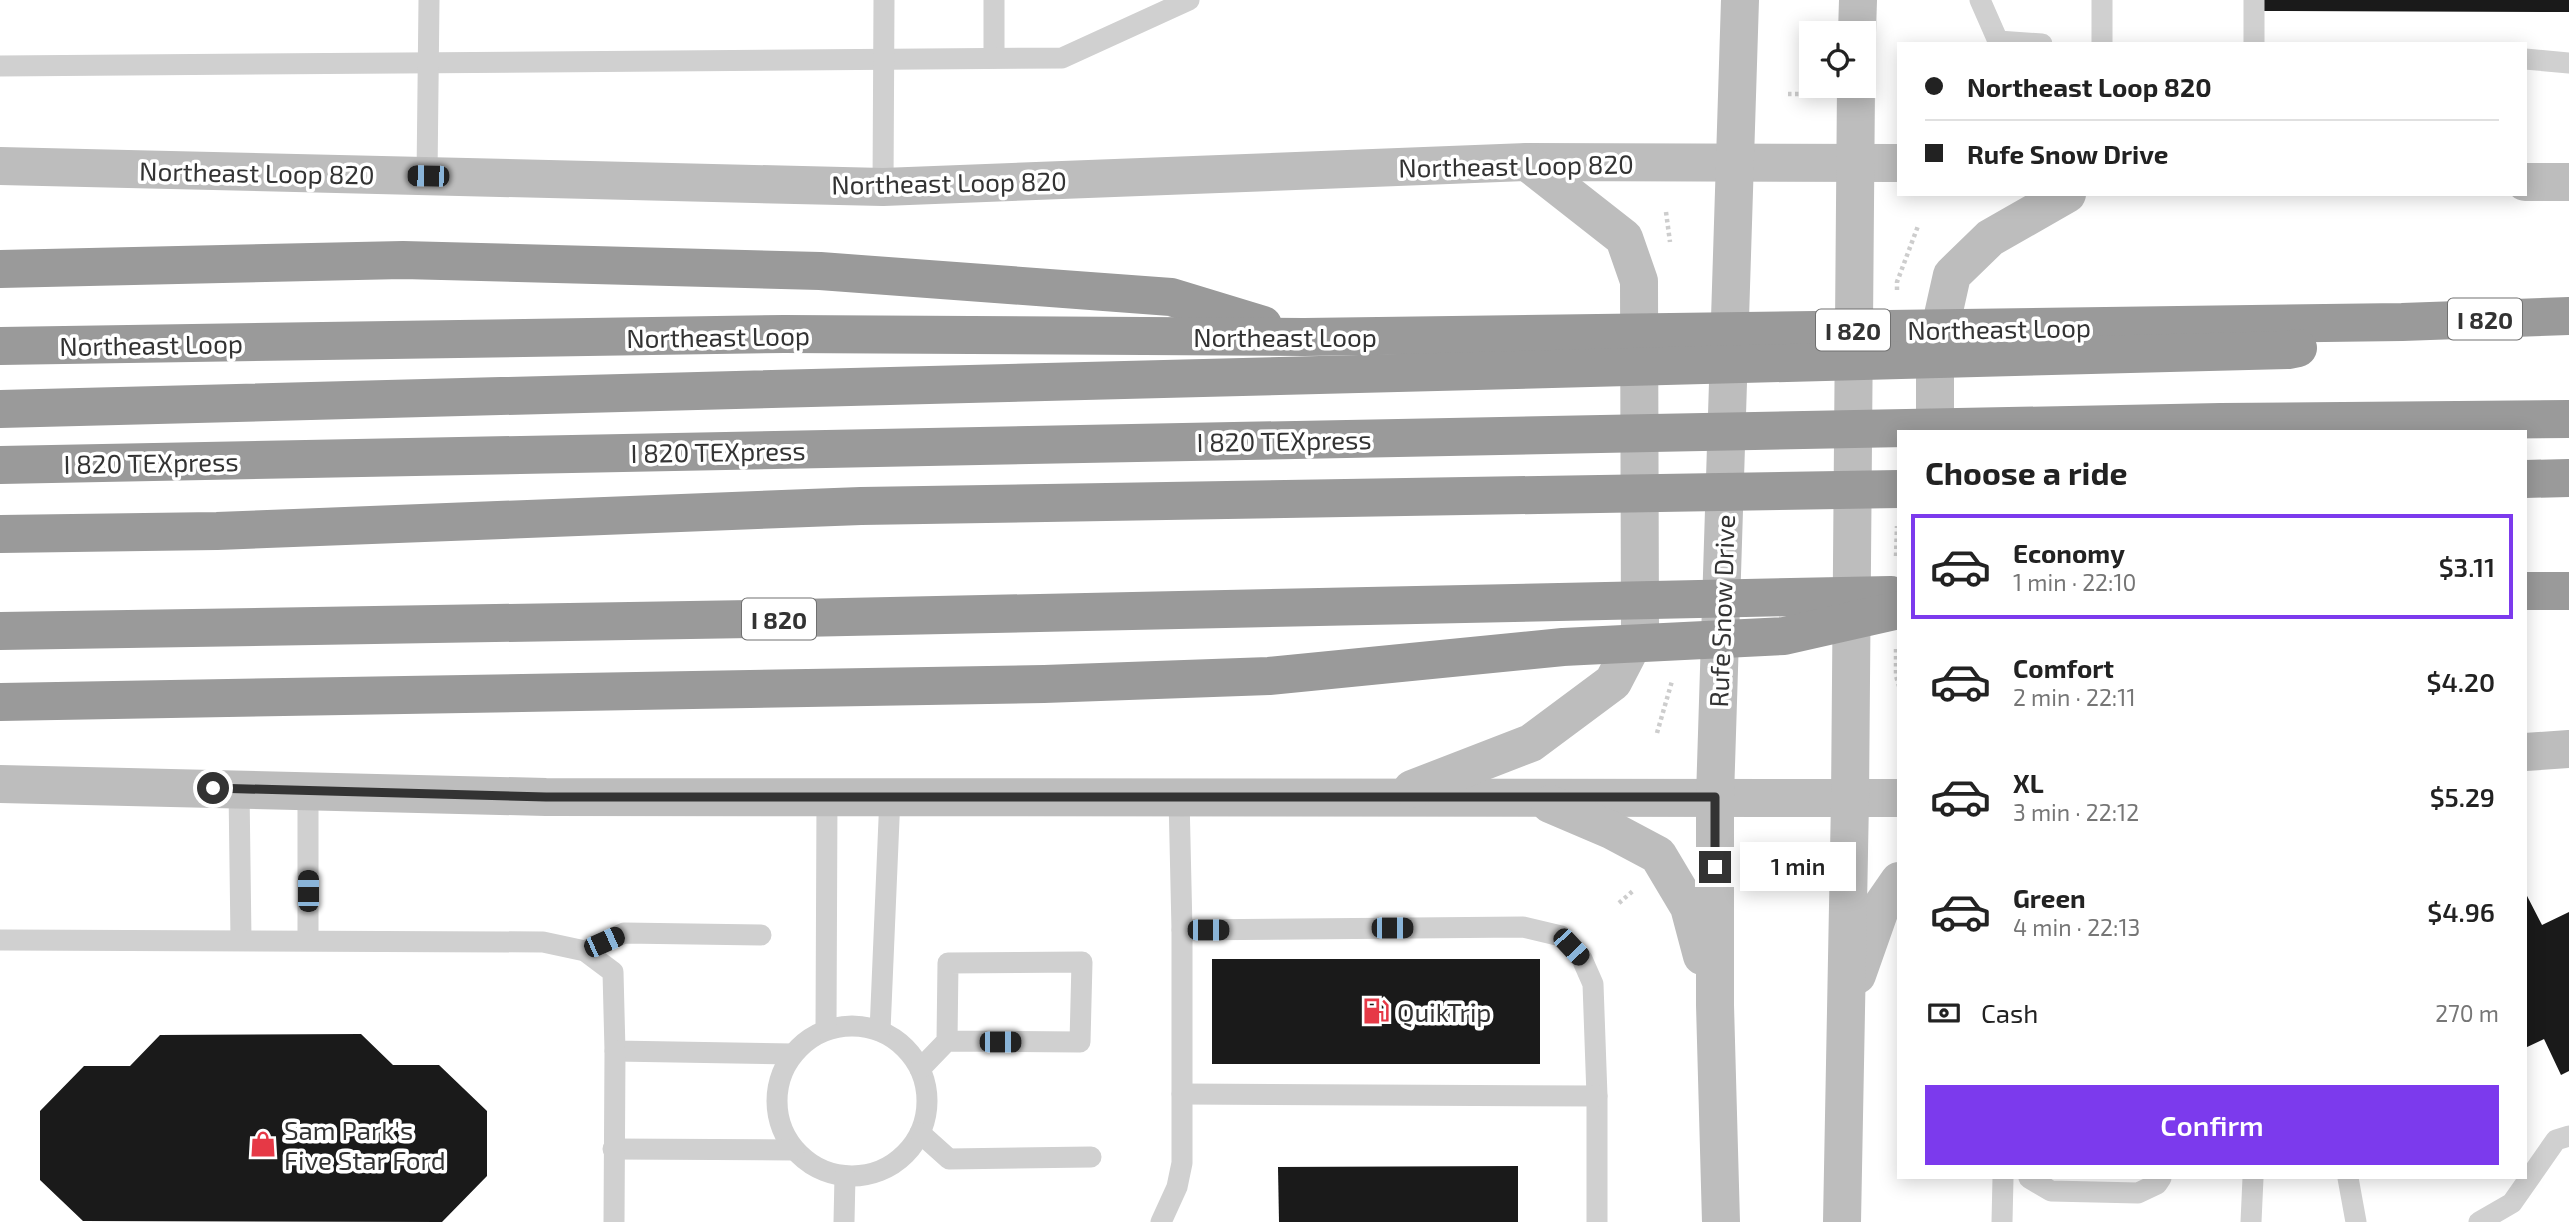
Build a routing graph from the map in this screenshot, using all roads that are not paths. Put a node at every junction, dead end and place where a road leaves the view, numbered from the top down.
1 (429, 0) edge
2 (884, 0) edge
3 (994, 0) edge
4 (1189, 0) edge
5 (1740, 0) edge
6 (1980, 0) edge
7 (2102, 0) edge
8 (2254, 0) edge
9 (2013, 42) edge
10 (2102, 42) edge
11 (2254, 42) edge
12 (993, 58) junction
13 (2527, 59) edge
14 (884, 60) junction
15 (2569, 62) edge
16 (429, 63) junction
17 (0, 66) edge
18 (1856, 98) edge
19 (1857, 161) junction
20 (1527, 162) junction
21 (1897, 163) edge
22 (1735, 164) junction
23 (0, 166) edge
24 (428, 176) junction
25 (2527, 182) edge
26 (2569, 182) edge
27 (883, 187) junction
28 (2064, 196) edge
29 (0, 269) edge
30 (2569, 316) edge
31 (2402, 322) junction
32 (1304, 337) junction
33 (0, 346) edge
34 (0, 408) edge
35 (2569, 419) edge
36 (1935, 430) edge
37 (0, 465) edge
38 (2569, 478) edge
39 (2527, 479) edge
40 (1897, 489) edge
41 (0, 534) edge
42 (2527, 591) edge
43 (2569, 591) edge
44 (1897, 595) edge
45 (1897, 610) edge
46 (0, 631) edge
47 (0, 702) edge
48 (2569, 749) edge
49 (2527, 752) edge
50 (0, 784) edge
51 (239, 789) junction
52 (308, 791) junction
53 (827, 796) junction
54 (890, 796) junction
55 (1179, 797) junction
56 (1392, 797) junction
57 (1532, 797) junction
58 (1715, 797) junction
59 (1897, 799) edge
60 (1850, 800) junction
61 (1897, 884) edge
62 (1182, 930) junction
63 (761, 935) dead end
64 (0, 940) edge
65 (241, 940) junction
66 (308, 940) junction
67 (585, 951) junction
68 (1847, 1003) junction
69 (1715, 1005) junction
70 (826, 1030) junction
71 (880, 1031) junction
72 (947, 1041) junction
73 (615, 1051) junction
74 (793, 1054) junction
75 (920, 1069) junction
76 (1182, 1094) junction
77 (1597, 1096) junction
78 (920, 1133) junction
79 (2569, 1136) edge
80 (613, 1149) junction
81 (794, 1150) junction
82 (1091, 1157) dead end
83 (845, 1176) junction
84 (2003, 1179) edge
85 (2029, 1179) edge
86 (2160, 1179) edge
87 (2253, 1179) edge
88 (2348, 1179) edge
89 (614, 1222) edge
90 (844, 1222) edge
91 (1161, 1222) edge
92 (1597, 1222) edge
93 (1721, 1222) edge
94 (1842, 1222) edge
95 (2002, 1222) edge
96 (2251, 1222) edge
97 (2356, 1222) edge
98 (2479, 1222) edge

1 - 16 lane
2 - 14 lane
3 - 12 lane
4 - 12 lane
5 - 22 main road, Rufe Snow Drive
6 - 9 lane
7 - 10 lane
8 - 11 lane
12 - 14 lane
13 - 15 lane
14 - 16 lane
14 - 27 lane
16 - 17 lane
16 - 24 lane
18 - 19 main road
19 - 21 main road, Northeast Loop 820
19 - 22 main road, Northeast Loop 820
19 - 60 main road
20 - 22 main road, Northeast Loop 820
20 - 27 main road, Northeast Loop 820
20 - 56 main road
22 - 58 main road, Rufe Snow Drive
23 - 24 main road, Northeast Loop 820
24 - 27 main road, Northeast Loop 820
25 - 26 main road
28 - 36 main road
29 - 32 highway
30 - 31 highway, Northeast Loop / I 820
31 - 32 highway, Northeast Loop / I 820
31 - 34 highway
32 - 33 highway, Northeast Loop / I 820
35 - 37 highway, I 820 TEXpress
38 - 39 highway
40 - 41 highway
42 - 43 highway
44 - 46 highway, I 820
45 - 47 highway
48 - 49 main road
50 - 51 main road
51 - 52 main road
51 - 65 lane
52 - 53 main road
52 - 66 lane
53 - 54 main road
53 - 70 lane
54 - 55 main road
54 - 71 lane
55 - 56 main road
55 - 62 lane
56 - 57 main road
57 - 58 main road
57 - 69 main road
58 - 60 main road
58 - 69 main road, Rufe Snow Drive
59 - 60 main road
60 - 68 main road
61 - 68 main road
62 - 76 lane
62 - 77 lane
63 - 67 lane
64 - 65 lane
65 - 66 lane
66 - 67 lane
67 - 73 lane
68 - 94 main road
69 - 93 main road, Rufe Snow Drive
70 - 71 lane
70 - 74 lane
71 - 75 lane
72 - 72 lane
72 - 75 lane
73 - 74 lane
73 - 80 lane
74 - 81 lane
75 - 78 lane
76 - 77 lane
76 - 91 lane
77 - 92 lane
78 - 82 lane
78 - 83 lane
79 - 98 lane
80 - 81 lane
80 - 89 lane
81 - 83 lane
83 - 90 lane
84 - 95 lane
85 - 86 lane
87 - 96 lane
88 - 97 lane

